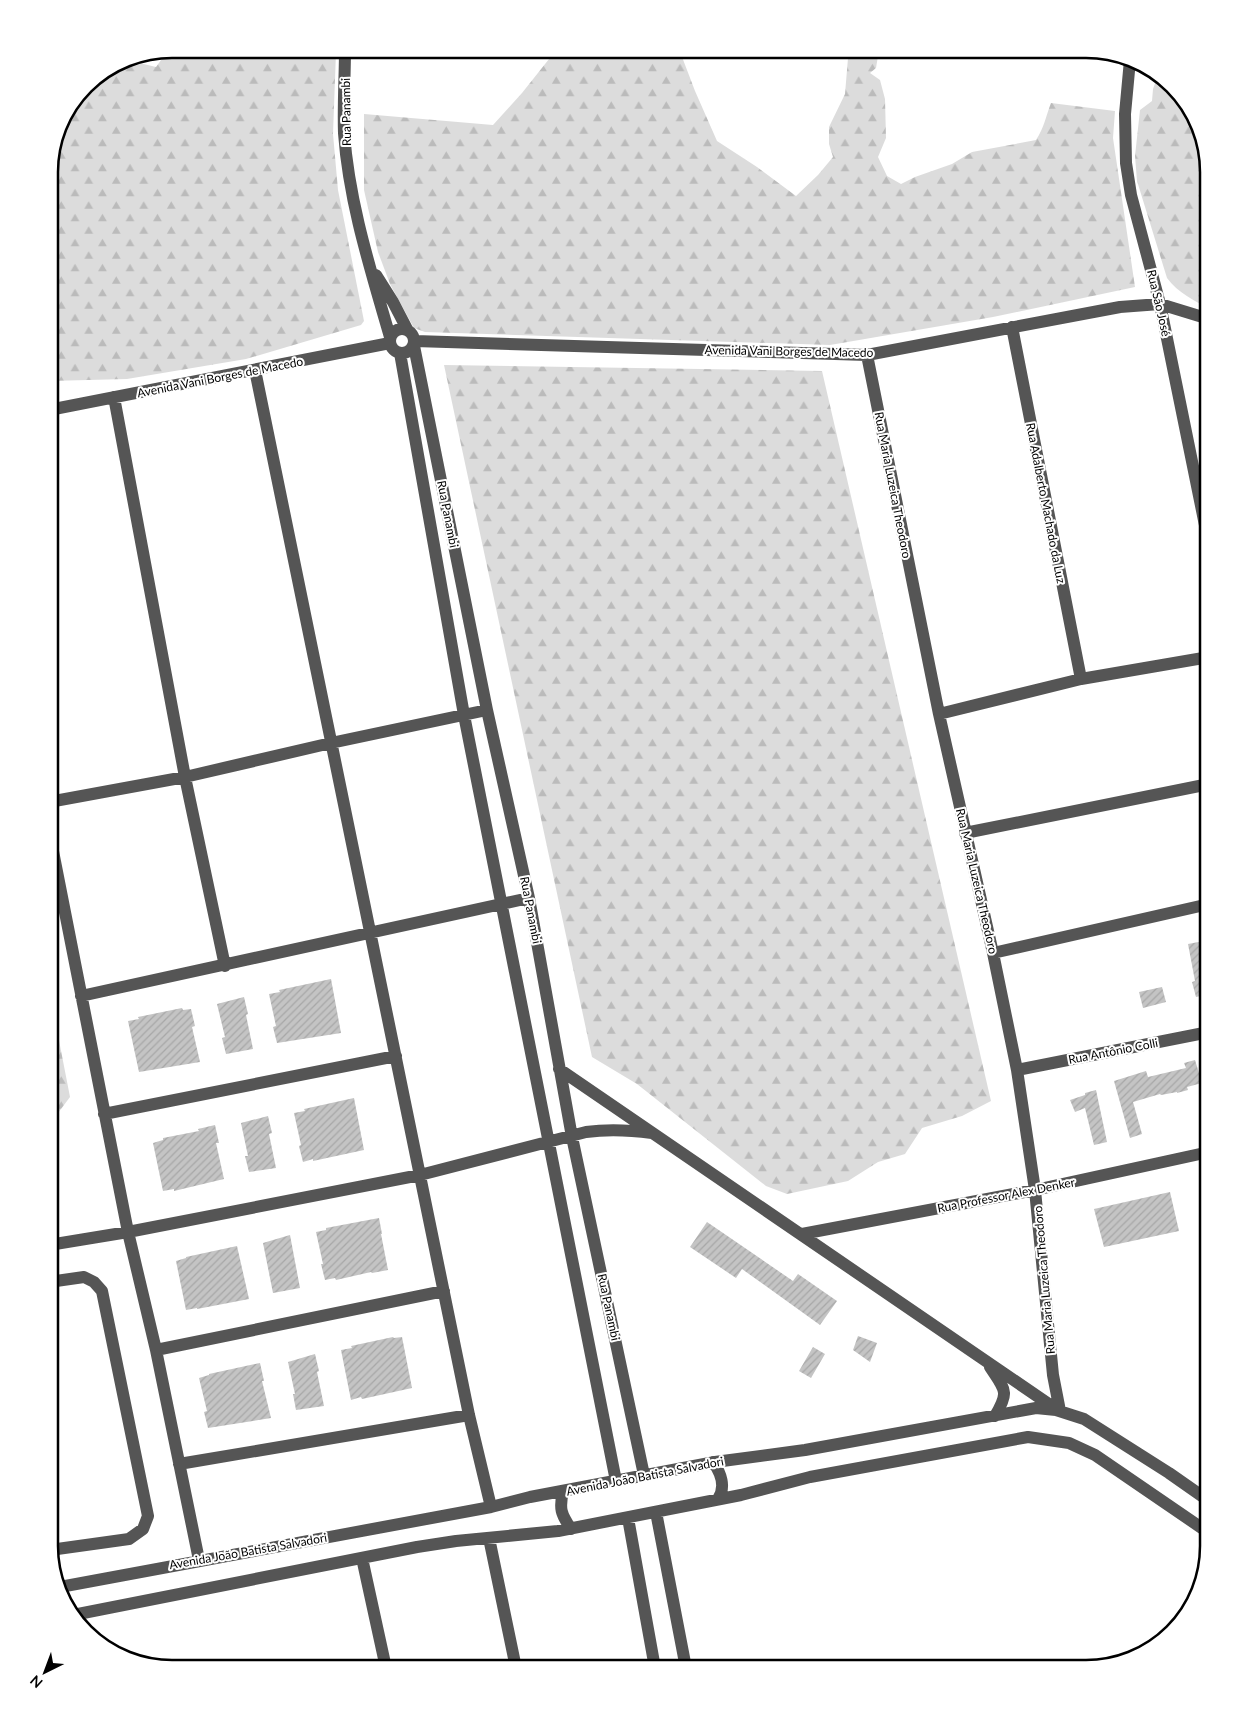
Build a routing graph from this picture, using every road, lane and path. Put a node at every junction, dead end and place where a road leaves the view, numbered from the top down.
1 (345, 57) edge
2 (1129, 66) edge
3 (368, 263) junction
4 (1160, 304) junction
5 (1200, 316) edge
6 (1012, 327) junction
7 (406, 329) junction
8 (390, 340) junction
9 (414, 344) junction
10 (400, 353) junction
11 (867, 355) junction
12 (255, 370) junction
13 (114, 397) junction
14 (58, 408) edge
15 (1200, 501) edge
16 (1200, 659) edge
17 (1081, 679) junction
18 (488, 710) junction
19 (939, 714) junction
20 (464, 715) junction
21 (331, 743) junction
22 (185, 777) junction
23 (1200, 786) edge
24 (58, 800) edge
25 (965, 833) junction
26 (58, 878) edge
27 (529, 898) junction
28 (501, 905) junction
29 (1200, 906) edge
30 (371, 934) junction
31 (993, 953) junction
32 (224, 966) junction
33 (81, 996) junction
34 (1200, 1034) edge
35 (396, 1056) junction
36 (559, 1069) junction
37 (1017, 1070) junction
38 (104, 1114) junction
39 (652, 1133) junction
40 (572, 1137) junction
41 (549, 1142) junction
42 (1200, 1155) edge
43 (420, 1175) junction
44 (1035, 1190) junction
45 (128, 1232) junction
46 (802, 1234) junction
47 (58, 1244) edge
48 (58, 1281) edge
49 (444, 1290) junction
50 (156, 1350) junction
51 (988, 1363) junction
52 (1060, 1412) junction
53 (469, 1415) junction
54 (995, 1416) junction
55 (713, 1462) junction
56 (179, 1464) junction
57 (644, 1475) junction
58 (616, 1481) junction
59 (563, 1491) junction
60 (1200, 1495) edge
61 (718, 1499) junction
62 (491, 1507) junction
63 (656, 1512) junction
64 (628, 1518) junction
65 (1200, 1527) edge
66 (571, 1529) junction
67 (489, 1538) junction
68 (58, 1549) edge
69 (362, 1558) junction
70 (199, 1560) junction
71 (65, 1586) edge
72 (80, 1614) edge
73 (384, 1659) edge
74 (514, 1659) edge
75 (653, 1660) edge
76 (684, 1660) edge

1 - 3 street, Rua Panambi
2 - 4 street, Rua São José
3 - 7 street, Rua Panambi
3 - 8 street, Rua Panambi
4 - 5 street
4 - 6 street, Avenida Vani Borges de Macedo
4 - 15 street, Rua São José
6 - 11 street, Avenida Vani Borges de Macedo
6 - 17 street, Rua Adalberto Machado da Luz
7 - 8 street
7 - 9 street
8 - 10 street
8 - 12 street, Avenida Vani Borges de Macedo
9 - 10 street
9 - 11 street, Avenida Vani Borges de Macedo
9 - 18 street, Rua Panambi
10 - 20 street, Rua Panambi
11 - 19 street, Rua Maria Luzeica Theodoro
12 - 13 street, Avenida Vani Borges de Macedo
12 - 21 street
13 - 14 street, Avenida Vani Borges de Macedo
13 - 22 street
16 - 17 street
17 - 19 street
18 - 20 street
18 - 27 street, Rua Panambi
19 - 25 street, Rua Maria Luzeica Theodoro
20 - 21 street
20 - 28 street, Rua Panambi
21 - 22 street
21 - 30 street
22 - 24 street
22 - 32 street
23 - 25 street
25 - 31 street, Rua Maria Luzeica Theodoro
26 - 33 street
27 - 28 street
27 - 36 street, Rua Panambi
28 - 30 street
28 - 41 street, Rua Panambi
29 - 31 street
30 - 32 street
30 - 35 street
31 - 37 street, Rua Maria Luzeica Theodoro
32 - 33 street
33 - 38 street
34 - 37 street, Rua Antônio Colli
35 - 38 street
35 - 43 street
36 - 39 street
36 - 40 street, Rua Panambi
37 - 44 street, Rua Maria Luzeica Theodoro
38 - 45 street
39 - 40 street
39 - 46 street
40 - 41 street
40 - 57 street, Rua Panambi
41 - 43 street
41 - 58 street, Rua Panambi
42 - 44 street, Rua Professor Alex Denker
43 - 45 street
43 - 49 street
44 - 46 street, Rua Professor Alex Denker
44 - 52 street, Rua Maria Luzeica Theodoro
45 - 47 street
45 - 50 street
46 - 51 street
48 - 68 street
49 - 50 street
49 - 53 street
50 - 56 street
51 - 52 street
51 - 54 street
52 - 54 street, Avenida João Batista Salvadori
52 - 60 street, Avenida João Batista Salvadori
53 - 56 street
53 - 62 street
54 - 55 street, Avenida João Batista Salvadori
55 - 57 street, Avenida João Batista Salvadori
55 - 61 street
56 - 70 street
57 - 58 street, Avenida João Batista Salvadori
58 - 59 street, Avenida João Batista Salvadori
59 - 62 street, Avenida João Batista Salvadori
59 - 66 street
61 - 63 street
61 - 65 street
62 - 70 street, Avenida João Batista Salvadori
63 - 64 street
63 - 76 street
64 - 66 street
64 - 75 street
66 - 67 street
67 - 69 street
67 - 74 street
69 - 72 street
69 - 73 street
70 - 71 street, Avenida João Batista Salvadori

